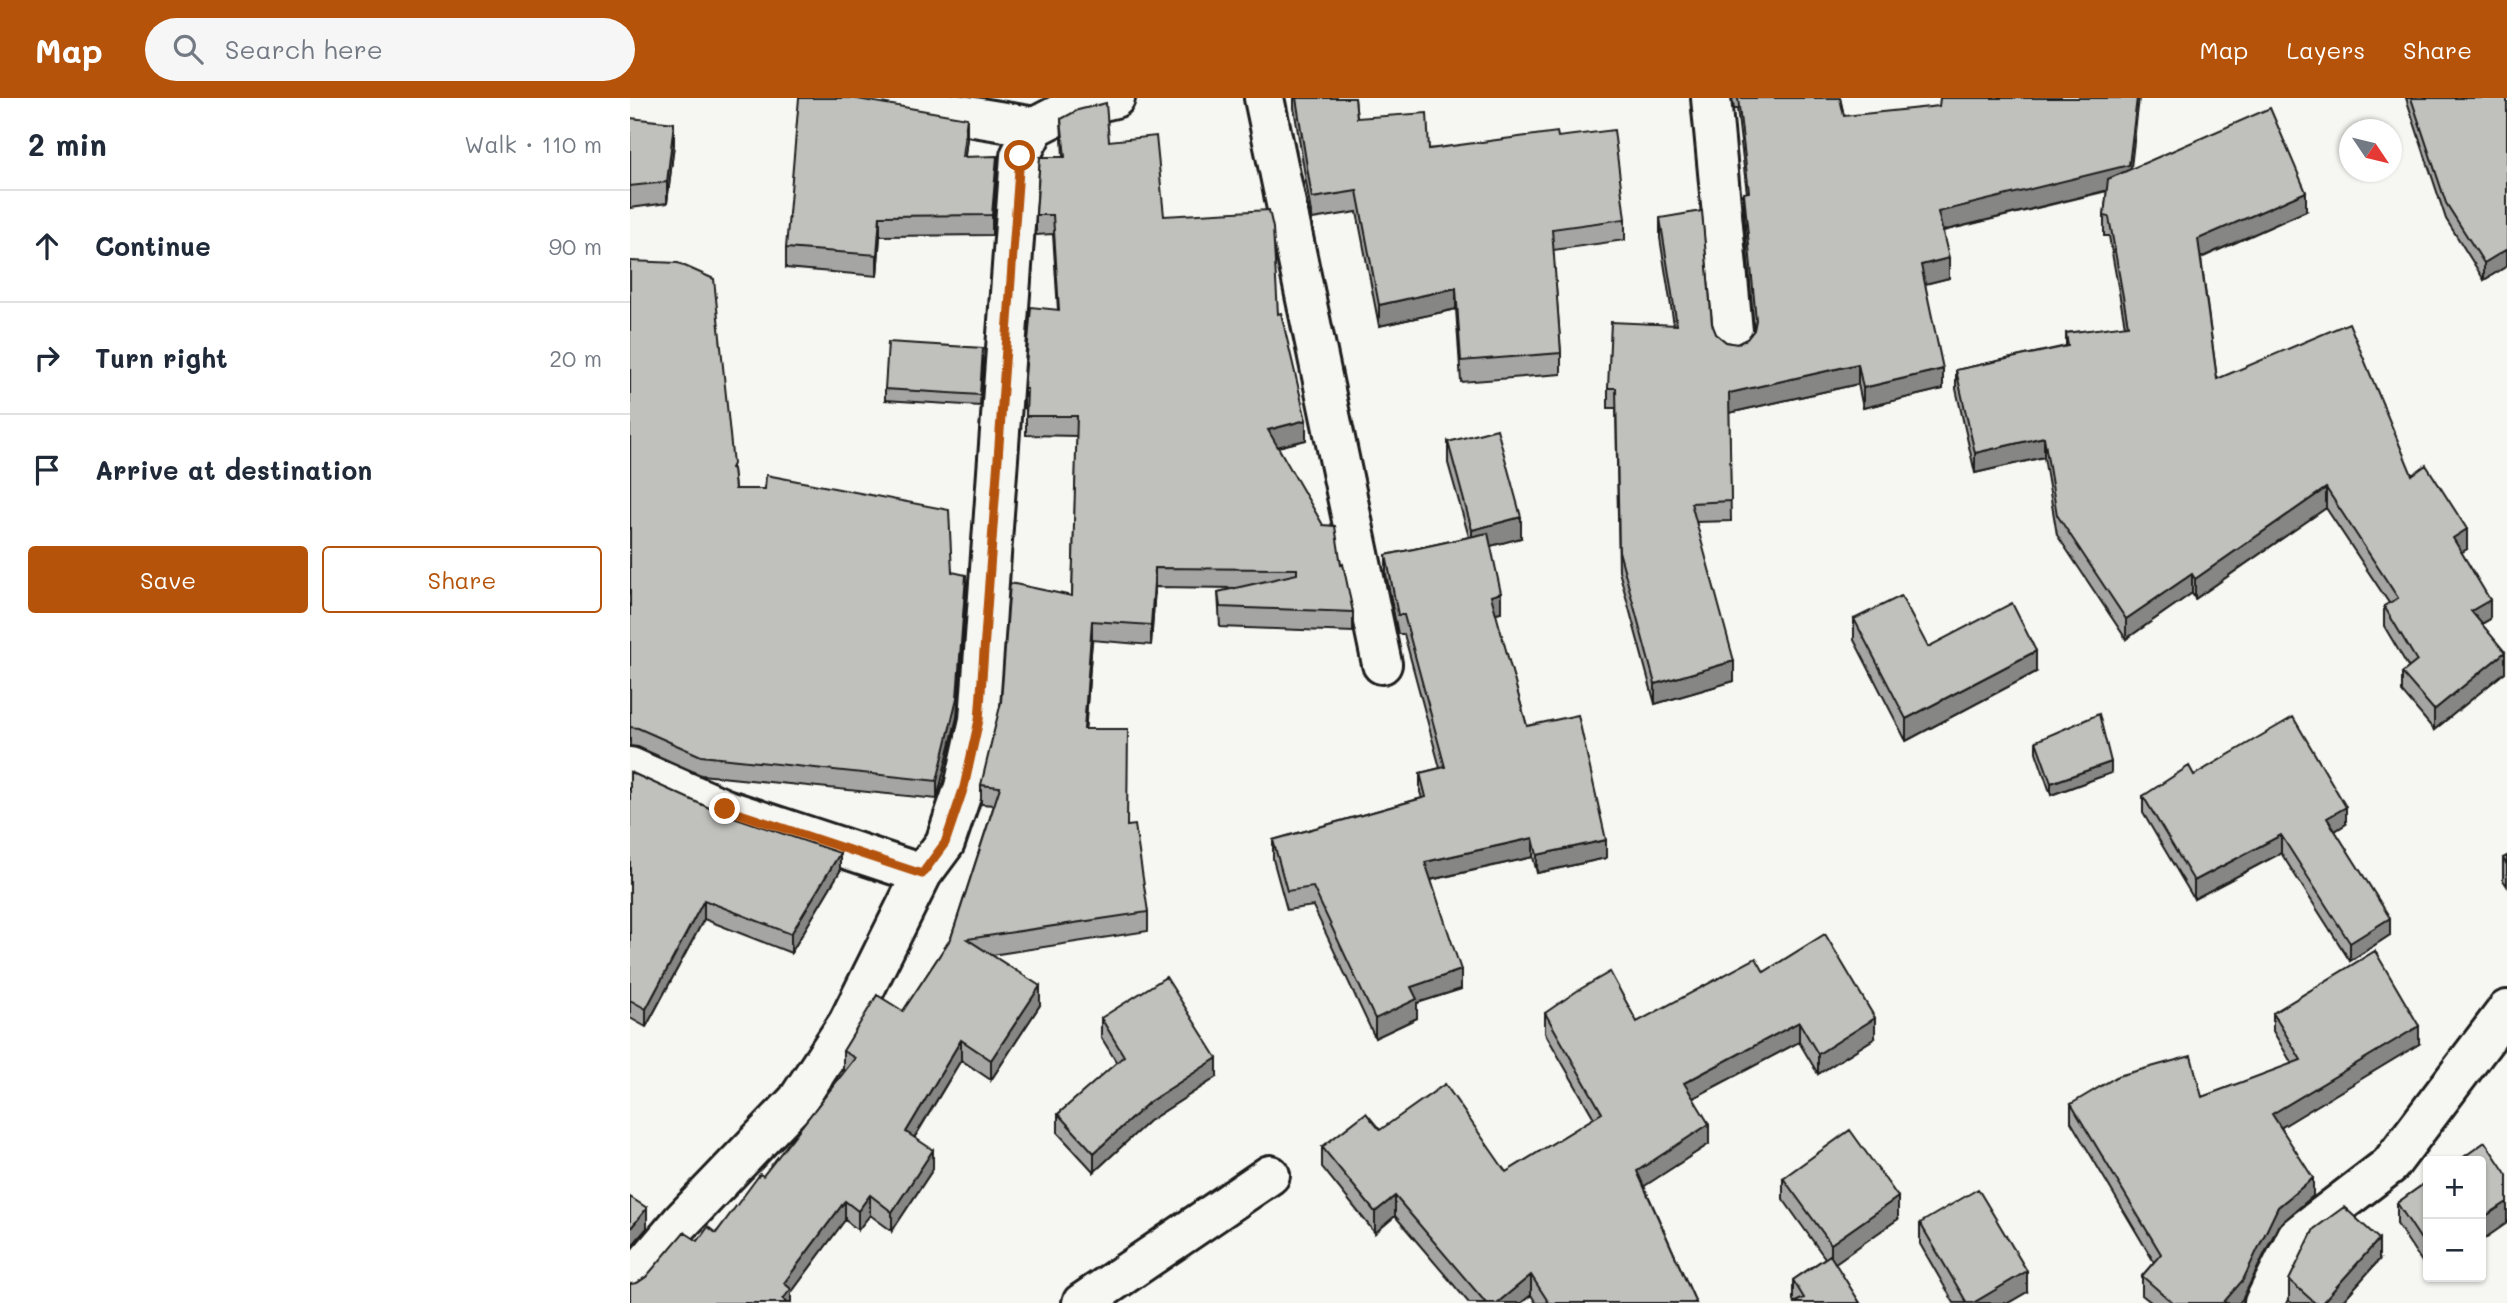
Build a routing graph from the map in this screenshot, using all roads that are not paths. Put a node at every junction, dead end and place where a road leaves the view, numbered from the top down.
1 (858, 98) edge
2 (1115, 98) edge
3 (1264, 98) edge
4 (1711, 98) edge
5 (1035, 127) junction
6 (1734, 342) edge
7 (1382, 664) dead end
8 (630, 767) edge
9 (922, 874) junction
10 (2507, 1010) edge
11 (1270, 1175) dead end
12 (630, 1282) edge
13 (1082, 1303) edge
14 (2264, 1303) edge

1 - 5 street
2 - 5 street
3 - 7 street
4 - 6 street
5 - 9 street
8 - 9 street
9 - 12 street
10 - 14 street
11 - 13 street

